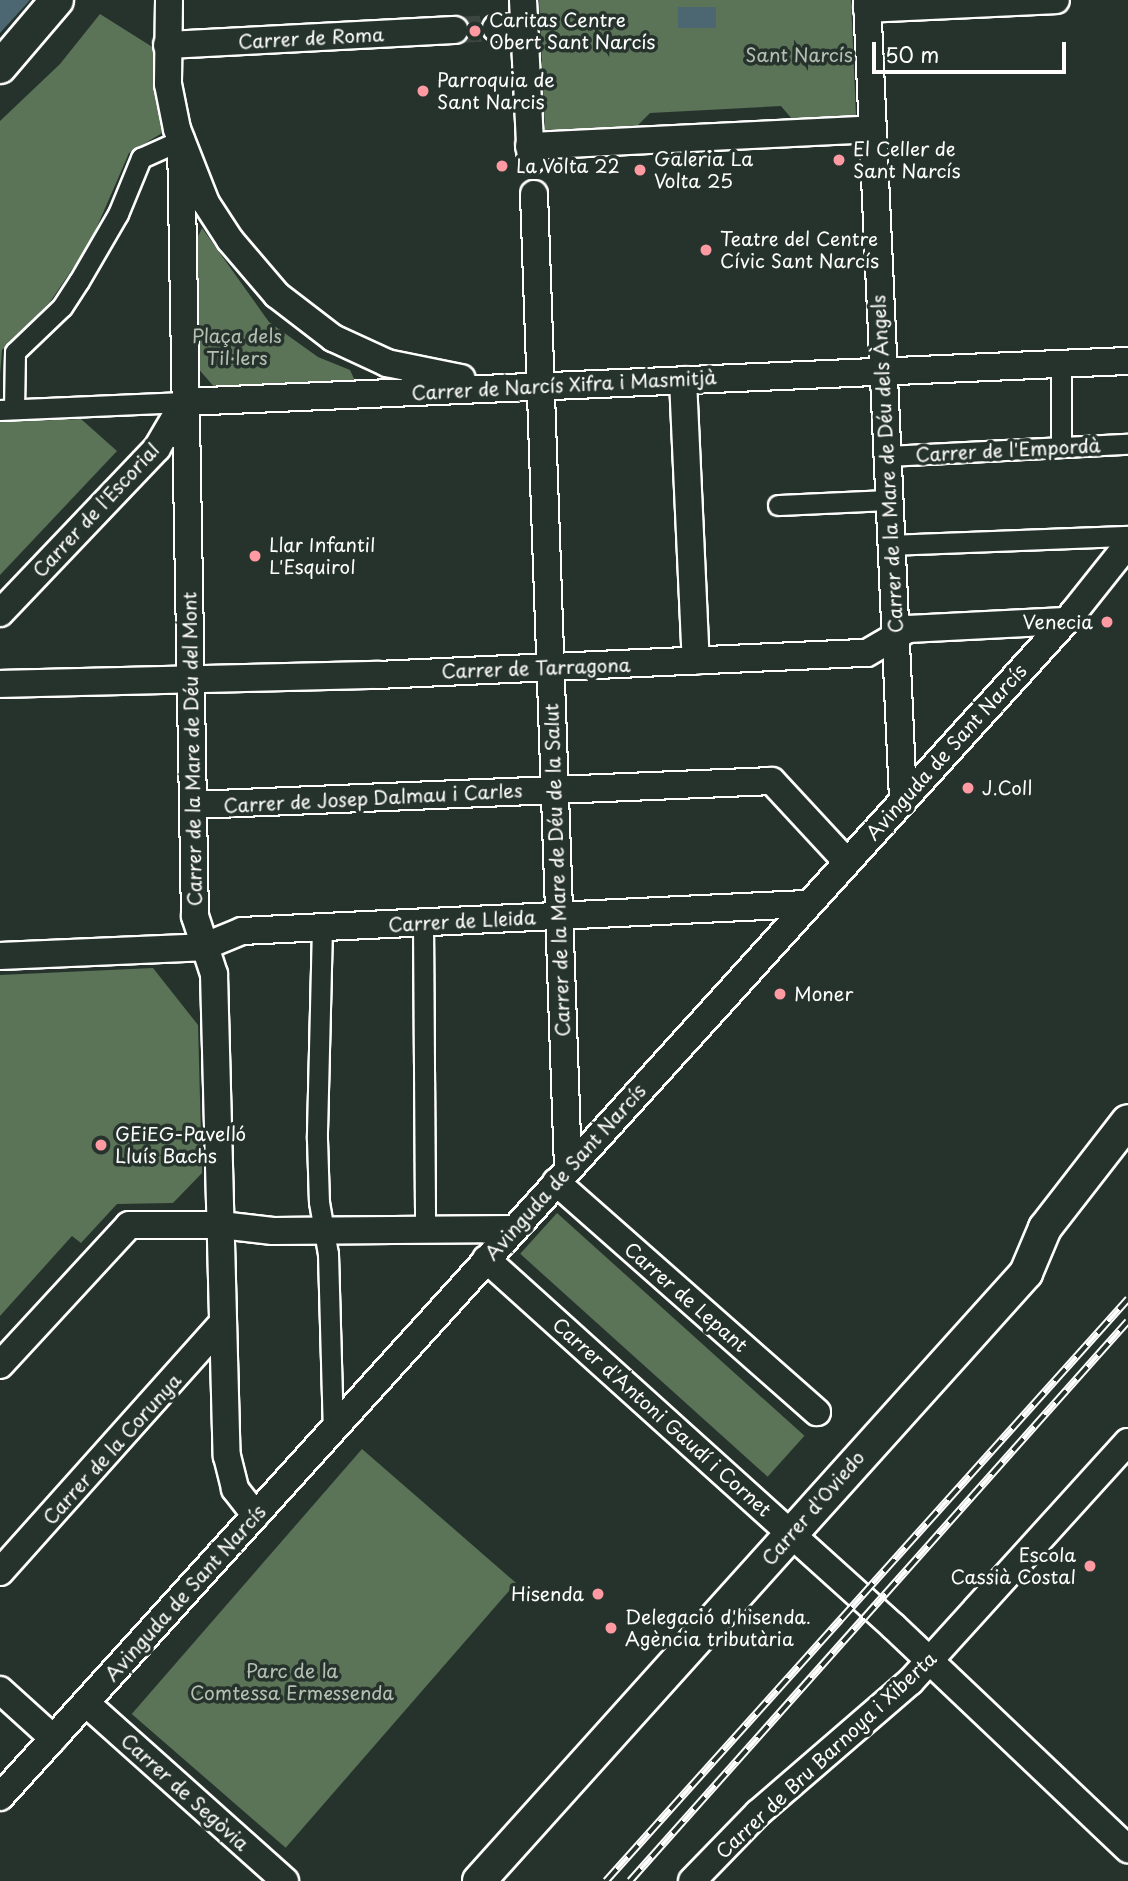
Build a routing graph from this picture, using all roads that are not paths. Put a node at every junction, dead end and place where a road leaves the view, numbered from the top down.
1 (57, 0) edge
2 (169, 0) edge
3 (523, 0) edge
4 (1056, 0) edge
5 (867, 4) edge
6 (523, 27) junction
7 (496, 28) tunnel mouth
8 (455, 30) tunnel mouth
9 (167, 45) junction
10 (0, 67) edge
11 (872, 129) junction
12 (181, 140) junction
13 (534, 194) dead end
14 (1128, 361) edge
15 (1061, 364) junction
16 (883, 372) junction
17 (683, 380) junction
18 (539, 386) junction
19 (184, 402) junction
20 (7, 410) edge
21 (1128, 444) edge
22 (1061, 447) junction
23 (887, 456) junction
24 (889, 500) junction
25 (778, 505) dead end
26 (1128, 536) edge
27 (1128, 544) edge
28 (891, 545) junction
29 (0, 613) edge
30 (1065, 621) junction
31 (895, 637) junction
32 (696, 661) junction
33 (549, 668) junction
34 (191, 679) junction
35 (0, 684) edge
36 (554, 790) junction
37 (903, 799) junction
38 (193, 806) junction
39 (846, 861) junction
40 (807, 904) junction
41 (558, 916) junction
42 (423, 923) junction
43 (313, 928) junction
44 (203, 947) junction
45 (0, 956) edge
46 (1128, 1121) edge
47 (562, 1175) junction
48 (221, 1225) junction
49 (513, 1229) junction
50 (425, 1230) junction
51 (324, 1231) junction
52 (486, 1259) junction
53 (222, 1324) junction
54 (0, 1365) edge
55 (817, 1412) dead end
56 (333, 1429) junction
57 (1128, 1442) edge
58 (255, 1515) junction
59 (790, 1533) junction
60 (0, 1572) edge
61 (929, 1662) junction
62 (0, 1690) edge
63 (86, 1703) junction
64 (54, 1738) junction
65 (0, 1797) edge
66 (1128, 1849) edge
67 (285, 1881) edge
68 (479, 1881) edge
69 (692, 1881) edge

1 - 10 street
2 - 9 street
3 - 6 street
4 - 5 street
5 - 11 street, Carrer de la Mare de Déu dels Àngels
6 - 7 street
6 - 11 street
8 - 9 street, Carrer de Roma
9 - 12 street
11 - 16 street, Carrer de la Mare de Déu dels Àngels
12 - 18 street
12 - 19 street, Carrer de la Mare de Déu del Mont
12 - 20 street
13 - 18 street, Carrer de la Mare de Déu de la Salut
14 - 15 street, Carrer de Narcís Xifra i Masmitjà
15 - 16 street, Carrer de Narcís Xifra i Masmitjà
15 - 22 street
16 - 17 street, Carrer de Narcís Xifra i Masmitjà
16 - 23 street, Carrer de la Mare de Déu dels Àngels
17 - 18 street, Carrer de Narcís Xifra i Masmitjà
17 - 32 street
18 - 19 street, Carrer de Narcís Xifra i Masmitjà
18 - 33 street, Carrer de la Mare de Déu de la Salut
19 - 20 street, Carrer de Narcís Xifra i Masmitjà
19 - 29 street, Carrer de l'Escorial
19 - 34 street, Carrer de la Mare de Déu del Mont
21 - 22 street, Carrer de l'Empordà
22 - 23 street, Carrer de l'Empordà
23 - 24 street, Carrer de la Mare de Déu dels Àngels
24 - 25 street
24 - 28 street, Carrer de la Mare de Déu dels Àngels
26 - 28 street
27 - 30 street, Avinguda de Sant Narcís
28 - 31 street, Carrer de la Mare de Déu dels Àngels
30 - 31 street, Carrer de Tarragona
30 - 37 street, Avinguda de Sant Narcís
31 - 32 street, Carrer de Tarragona
31 - 37 street, Carrer de la Mare de Déu dels Àngels
32 - 33 street, Carrer de Tarragona
33 - 34 street, Carrer de Tarragona
33 - 36 street, Carrer de la Mare de Déu de la Salut
34 - 35 street, Carrer de Tarragona
34 - 38 street, Carrer de la Mare de Déu del Mont
36 - 38 street, Carrer de Josep Dalmau i Carles
36 - 39 street, Carrer de Josep Dalmau i Carles
36 - 41 street, Carrer de la Mare de Déu de la Salut
37 - 39 street, Avinguda de Sant Narcís
38 - 44 street, Carrer de la Mare de Déu del Mont
39 - 40 street, Avinguda de Sant Narcís
40 - 41 street, Carrer de Lleida
40 - 47 street, Avinguda de Sant Narcís
41 - 42 street, Carrer de Lleida
41 - 47 street, Carrer de la Mare de Déu de la Salut
42 - 43 street, Carrer de Lleida
42 - 50 street
43 - 44 street, Carrer de Lleida
43 - 51 street
44 - 45 street, Carrer de Lleida
44 - 48 street, Carrer de la Mare de Déu del Mont
46 - 59 street, Carrer d'Oviedo
47 - 49 street, Avinguda de Sant Narcís
47 - 55 street, Carrer de Lepant
48 - 51 street
48 - 53 street, Carrer de la Mare de Déu del Mont
48 - 54 street
49 - 50 street
49 - 52 street, Avinguda de Sant Narcís
50 - 51 street
51 - 56 street
52 - 56 street, Avinguda de Sant Narcís
52 - 59 street, Carrer d'Antoni Gaudí i Cornet
53 - 58 street, Carrer de la Mare de Déu del Mont
53 - 60 street, Carrer de la Corunya
56 - 58 street, Avinguda de Sant Narcís
57 - 61 street, Carrer de Bru Barnoya i Xiberta
58 - 63 street, Avinguda de Sant Narcís
59 - 61 street, Carrer d'Antoni Gaudí i Cornet
59 - 68 street, Carrer d'Oviedo
61 - 66 street, Carrer d'Antoni Gaudí i Cornet
61 - 69 street, Carrer de Bru Barnoya i Xiberta
62 - 64 street
63 - 64 street, Avinguda de Sant Narcís
63 - 67 street, Carrer de Segòvia
64 - 65 street, Avinguda de Sant Narcís

